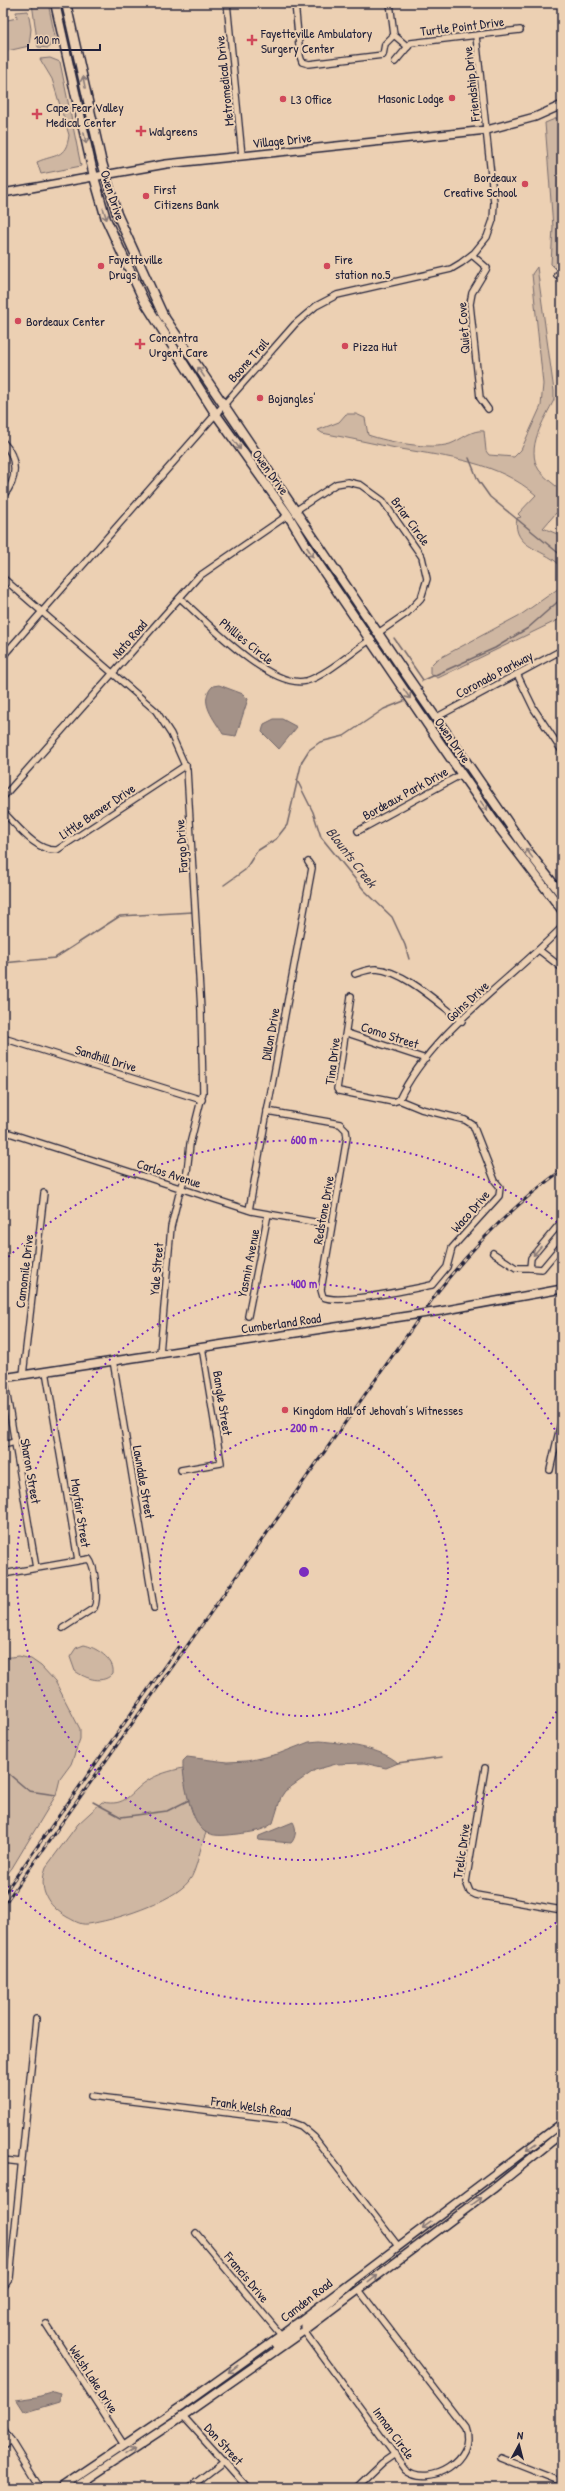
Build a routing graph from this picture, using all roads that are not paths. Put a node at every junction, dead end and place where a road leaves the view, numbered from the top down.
1 (55, 3) edge
2 (66, 3) edge
3 (227, 3) edge
4 (295, 3) edge
5 (390, 3) edge
6 (520, 30) dead end
7 (394, 35) junction
8 (476, 36) junction
9 (408, 47) junction
10 (395, 62) dead end
11 (562, 105) edge
12 (487, 130) junction
13 (242, 156) junction
14 (105, 175) junction
15 (94, 177) junction
16 (3, 193) edge
17 (472, 255) junction
18 (222, 404) junction
19 (488, 409) dead end
20 (214, 413) junction
21 (3, 442) edge
22 (3, 496) edge
23 (291, 513) junction
24 (3, 578) edge
25 (180, 598) junction
26 (344, 602) junction
27 (42, 612) junction
28 (378, 633) junction
29 (370, 640) junction
30 (562, 650) edge
31 (3, 656) edge
32 (114, 673) junction
33 (516, 674) junction
34 (411, 682) junction
35 (437, 717) junction
36 (559, 742) edge
37 (562, 751) edge
38 (186, 765) junction
39 (462, 774) junction
40 (3, 797) edge
41 (3, 812) edge
42 (358, 831) dead end
43 (308, 862) dead end
44 (534, 873) junction
45 (562, 895) edge
46 (562, 902) edge
47 (562, 910) edge
48 (562, 927) edge
49 (540, 950) junction
50 (562, 968) edge
51 (355, 974) dead end
52 (351, 996) dead end
53 (462, 1021) junction
54 (347, 1033) junction
55 (3, 1038) edge
56 (426, 1059) junction
57 (202, 1100) junction
58 (399, 1100) junction
59 (267, 1111) junction
60 (3, 1131) edge
61 (181, 1188) junction
62 (44, 1194) dead end
63 (249, 1210) junction
64 (268, 1214) junction
65 (562, 1220) edge
66 (331, 1226) junction
67 (562, 1245) edge
68 (493, 1253) dead end
69 (530, 1268) junction
70 (562, 1289) edge
71 (402, 1290) joint
72 (248, 1316) dead end
73 (202, 1347) junction
74 (160, 1353) junction
75 (113, 1360) junction
76 (46, 1371) junction
77 (22, 1375) junction
78 (4, 1378) edge
79 (562, 1418) edge
80 (15, 1442) junction
81 (3, 1444) edge
82 (181, 1470) dead end
83 (550, 1470) dead end
84 (78, 1560) junction
85 (36, 1568) junction
86 (3, 1574) edge
87 (154, 1608) dead end
88 (63, 1628) dead end
89 (485, 1768) dead end
90 (562, 1910) edge
91 (36, 2020) dead end
92 (91, 2096) dead end
93 (562, 2123) edge
94 (562, 2133) edge
95 (562, 2137) edge
96 (543, 2148) junction
97 (3, 2160) edge
98 (21, 2162) junction
99 (196, 2233) dead end
100 (398, 2246) junction
101 (356, 2277) junction
102 (3, 2288) edge
103 (359, 2290) junction
104 (46, 2324) dead end
105 (294, 2325) junction
106 (304, 2331) junction
107 (281, 2335) junction
108 (242, 2374) junction
109 (183, 2416) junction
110 (3, 2428) edge
111 (10, 2440) junction
112 (3, 2445) edge
113 (124, 2445) junction
114 (395, 2454) junction
115 (110, 2455) junction
116 (501, 2458) dead end
117 (224, 2461) junction
118 (562, 2482) edge
119 (40, 2488) edge
120 (60, 2488) edge
121 (69, 2488) edge
122 (74, 2488) edge
123 (189, 2488) edge
124 (248, 2488) edge
125 (356, 2488) edge

1 -> 15 highway, Owen Drive
14 -> 2 highway, Owen Drive
3 - 13 street, Metromedical Drive
4 - 7 street
5 - 7 street
6 - 8 street, Turtle Point Drive
7 - 9 street, Turtle Point Drive
8 - 9 street, Turtle Point Drive
8 - 12 street, Friendship Drive
9 - 10 street, Turtle Point Drive
11 - 12 main road, Village Drive
12 - 13 main road, Village Drive
12 - 17 street, Boone Trail
13 - 14 main road, Village Drive
14 - 15 main road, Village Drive
18 -> 14 highway, Owen Drive
15 - 16 main road, Village Drive
15 -> 20 highway, Owen Drive
17 - 18 street, Boone Trail
17 - 19 street, Quiet Cove
18 - 20 street, Boone Trail
18 - 23 highway, Owen Drive
20 -> 23 highway, Owen Drive
20 - 27 street, Boone Trail
21 - 22 street
23 - 25 street, Nato Road
23 -> 26 highway, Owen Drive
23 - 28 highway, Owen Drive
23 - 28 street, Briar Circle
24 - 27 street, Fargo Drive
25 - 29 street, Phillies Circle
25 - 32 street, Nato Road
26 - 28 highway
26 - 29 highway, Owen Drive
27 - 31 street, Boone Trail
27 - 32 street, Fargo Drive
28 - 34 highway, Owen Drive
29 - 34 highway
29 -> 39 highway, Owen Drive
30 - 33 street, Coronado Parkway
32 - 38 street, Fargo Drive
32 - 40 street, Nato Road
33 - 35 street, Coronado Parkway
33 - 36 street
34 - 35 highway, Owen Drive
45 -> 35 highway, Owen Drive
36 - 37 street
38 - 41 street, Little Beaver Drive
38 - 57 street, Fargo Drive
39 - 42 street, Bordeaux Park Drive
39 -> 44 highway, Owen Drive
43 - 59 street, Dillon Drive
44 - 46 highway
44 - 47 highway, Owen Drive
48 - 49 street, Goins Drive
49 - 50 street
49 - 53 street, Goins Drive
51 - 53 street
52 - 54 street, Tina Drive
53 - 56 street, Goins Drive
54 - 56 street, Como Street
54 - 58 street, Tina Drive
55 - 57 street, Sandhill Drive
56 - 58 street, Goins Drive
57 - 61 street, Fargo Drive
58 - 71 street, Waco Drive
59 - 63 street, Dillon Drive
59 - 66 street, Redstone Drive
60 - 61 street, Carlos Avenue
61 - 63 street, Carlos Avenue
61 - 74 street, Yale Street
62 - 77 street, Camomile Drive
63 - 64 street, Carlos Avenue
64 - 66 street, Carlos Avenue
64 - 72 street, Yasmin Avenue
65 -> 69 street
66 - 71 street, Redstone Drive
67 - 69 street
68 - 69 street
70 - 73 main road, Cumberland Road, bridge
73 - 74 main road, Cumberland Road
73 - 82 street, Bangle Street
74 - 75 main road, Cumberland Road
75 - 76 main road, Cumberland Road
75 - 87 street, Lawndale Street
76 - 77 main road, Cumberland Road
76 - 84 street, Mayfair Street
77 - 78 main road, Cumberland Road
78 - 80 street, Sharon Street
79 - 83 street
80 - 81 street
80 - 85 street, Sharon Street
84 - 85 street
84 - 88 street, Mayfair Street
85 - 86 street
89 - 90 street, Trelic Drive
91 - 98 street
92 - 100 street, Frank Welsh Road
93 -> 100 main road, Camden Road
94 - 96 main road, Camden Road
95 - 96 main road
103 -> 96 main road, Camden Road
97 - 98 street
98 - 102 street
99 - 107 street, Francis Drive
100 - 101 main road, Camden Road
101 - 105 main road, Camden Road
101 - 106 main road
103 - 106 main road, Camden Road
103 - 114 street, Inman Circle
104 - 113 street, Welsh Lake Drive
105 - 107 main road, Camden Road
105 - 108 main road
106 - 108 main road, Camden Road
106 - 114 street, Inman Circle
107 -> 113 main road, Camden Road
108 - 109 main road, Camden Road
109 - 117 street, Don Street
122 -> 109 main road, Camden Road
110 - 111 street
111 - 112 street
111 - 119 street
113 - 115 main road, Camden Road
114 - 125 street
115 - 120 main road, Camden Road
115 - 121 main road
116 - 118 street
117 - 123 street
117 - 124 street, Don Street

